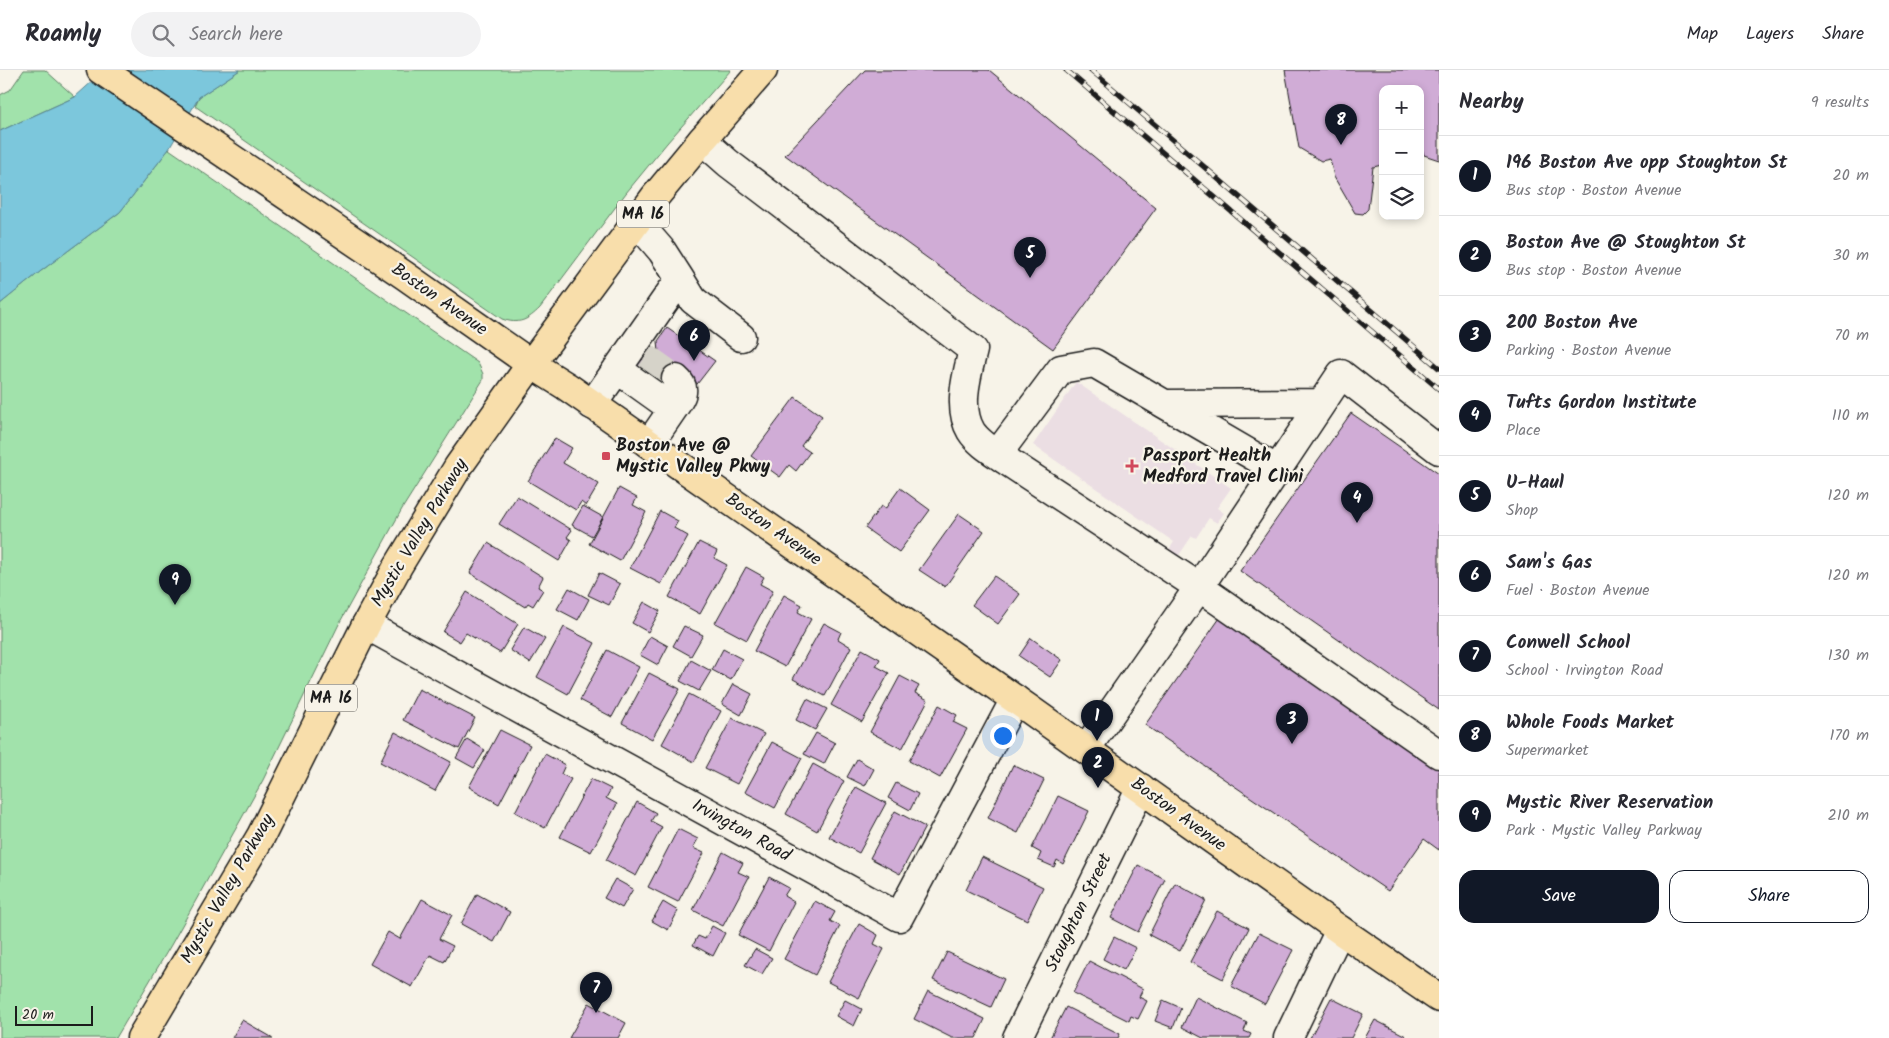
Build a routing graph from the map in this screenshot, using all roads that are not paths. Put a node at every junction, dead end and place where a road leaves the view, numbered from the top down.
1 (101, 70) edge
2 (763, 70) edge
3 (702, 140) junction
4 (638, 222) junction
5 (680, 279) junction
6 (741, 337) dead end
7 (631, 358) junction
8 (531, 364) junction
9 (676, 379) dead end
10 (1321, 403) junction
11 (1164, 404) junction
12 (592, 405) junction
13 (673, 409) junction
14 (649, 444) junction
15 (1439, 450) edge
16 (1007, 461) junction
17 (1276, 469) junction
18 (1199, 587) junction
19 (366, 625) junction
20 (1015, 699) junction
21 (1086, 749) junction
22 (1439, 754) edge
23 (1141, 788) junction
24 (1340, 930) junction
25 (1439, 998) edge
26 (141, 1038) edge
27 (1017, 1038) edge
28 (1288, 1038) edge

1 - 8 main road, Boston Avenue
2 - 3 main road, Mystic Valley Parkway / MA 16
3 - 4 main road, Mystic Valley Parkway / MA 16
3 - 16 street
4 - 5 street
4 - 8 main road, Mystic Valley Parkway / MA 16
5 - 6 street
5 - 7 street
7 - 12 street
7 - 13 street
8 - 12 main road, Boston Avenue
8 - 19 main road, Mystic Valley Parkway / MA 16
9 - 13 street
10 - 11 street
10 - 15 street
10 - 17 street
11 - 16 street
11 - 17 street
12 - 14 main road, Boston Avenue
13 - 14 street
14 - 20 main road, Boston Avenue
16 - 18 street
17 - 18 street
18 - 21 street
18 - 22 street
19 - 20 street, Irvington Road
19 - 26 main road, Mystic Valley Parkway / MA 16
20 - 21 main road, Boston Avenue
21 - 23 main road, Boston Avenue
23 - 24 main road, Boston Avenue
23 - 27 street, Stoughton Street
24 - 25 main road, Boston Avenue
24 - 28 street

